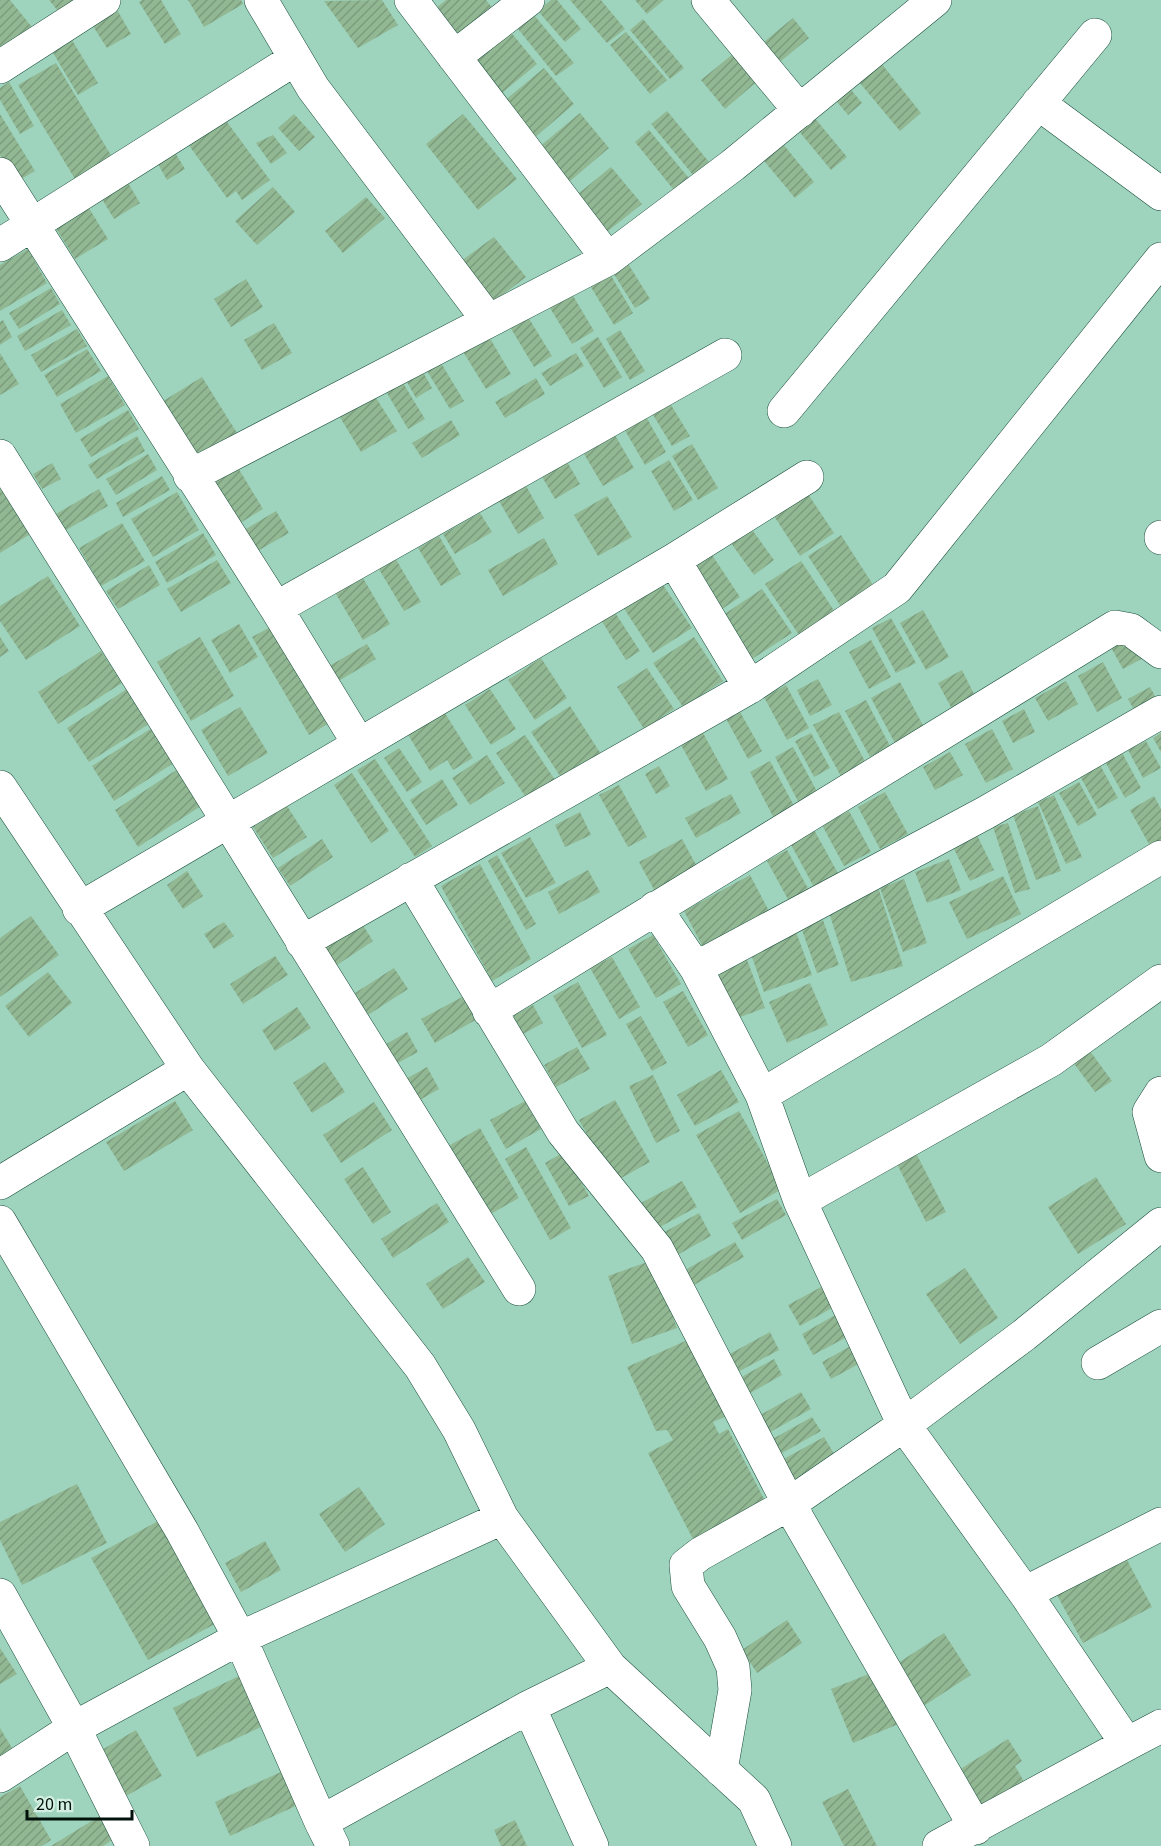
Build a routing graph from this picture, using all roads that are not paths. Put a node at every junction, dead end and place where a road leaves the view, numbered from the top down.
1 (104, 0) edge
2 (261, 0) edge
3 (411, 0) edge
4 (528, 0) edge
5 (708, 0) edge
6 (935, 0) edge
7 (1095, 35) dead end
8 (454, 57) junction
9 (296, 59) junction
10 (0, 67) edge
11 (1038, 103) junction
12 (800, 111) junction
13 (0, 174) edge
14 (1161, 194) edge
15 (31, 226) junction
16 (0, 245) edge
17 (608, 259) junction
18 (1161, 260) edge
19 (488, 320) junction
20 (725, 355) dead end
21 (784, 411) dead end
22 (0, 456) edge
23 (190, 476) junction
24 (807, 477) dead end
25 (674, 560) junction
26 (276, 608) junction
27 (1161, 652) edge
28 (750, 687) junction
29 (1161, 712) edge
30 (359, 744) junction
31 (0, 787) edge
32 (229, 819) junction
33 (1156, 870) edge
34 (411, 879) junction
35 (655, 908) junction
36 (79, 909) junction
37 (302, 942) junction
38 (696, 968) junction
39 (1161, 981) edge
40 (489, 1011) junction
41 (188, 1069) junction
42 (1161, 1093) edge
43 (762, 1095) junction
44 (1161, 1156) edge
45 (0, 1183) edge
46 (800, 1201) junction
47 (0, 1222) edge
48 (1161, 1224) edge
49 (519, 1289) dead end
50 (1161, 1326) edge
51 (1098, 1363) dead end
52 (904, 1425) junction
53 (789, 1503) junction
54 (502, 1518) junction
55 (1161, 1524) edge
56 (1025, 1593) junction
57 (0, 1595) edge
58 (240, 1638) junction
59 (610, 1667) junction
60 (529, 1707) junction
61 (1161, 1726) edge
62 (75, 1728) junction
63 (1127, 1744) junction
64 (721, 1770) junction
65 (0, 1776) edge
66 (976, 1828) junction
67 (327, 1834) edge
68 (133, 1846) edge
69 (592, 1846) edge
70 (775, 1846) edge
71 (939, 1846) edge

1 - 10 street
2 - 9 street
3 - 8 street
4 - 8 street
5 - 12 street
6 - 12 street
7 - 11 street
8 - 17 street
9 - 15 street
9 - 19 street
11 - 14 street
11 - 21 street
12 - 17 street
13 - 15 street
15 - 16 street
15 - 23 street
17 - 19 street
18 - 28 street
19 - 23 street
20 - 26 street
22 - 32 street
23 - 26 street
24 - 25 street
25 - 28 street
25 - 30 street
26 - 30 street
27 - 35 street
28 - 34 street
29 - 38 street
30 - 32 street
31 - 36 street
32 - 36 street
32 - 37 street
33 - 43 street
34 - 37 street
34 - 40 street
35 - 38 street
35 - 40 street
36 - 41 street
37 - 49 street
38 - 43 street
39 - 46 street
40 - 53 street
41 - 45 street
41 - 54 street
42 - 44 street
43 - 46 street
46 - 52 street
47 - 58 street
48 - 52 street
50 - 51 street
52 - 53 street
52 - 56 street
53 - 64 street
53 - 66 street
54 - 58 street
54 - 59 street
55 - 56 street
56 - 63 street
57 - 62 street
58 - 62 street
58 - 67 street
59 - 60 street
59 - 64 street
60 - 67 street
60 - 69 street
61 - 63 street
62 - 65 street
62 - 68 street
63 - 66 street
64 - 70 street
66 - 71 street

